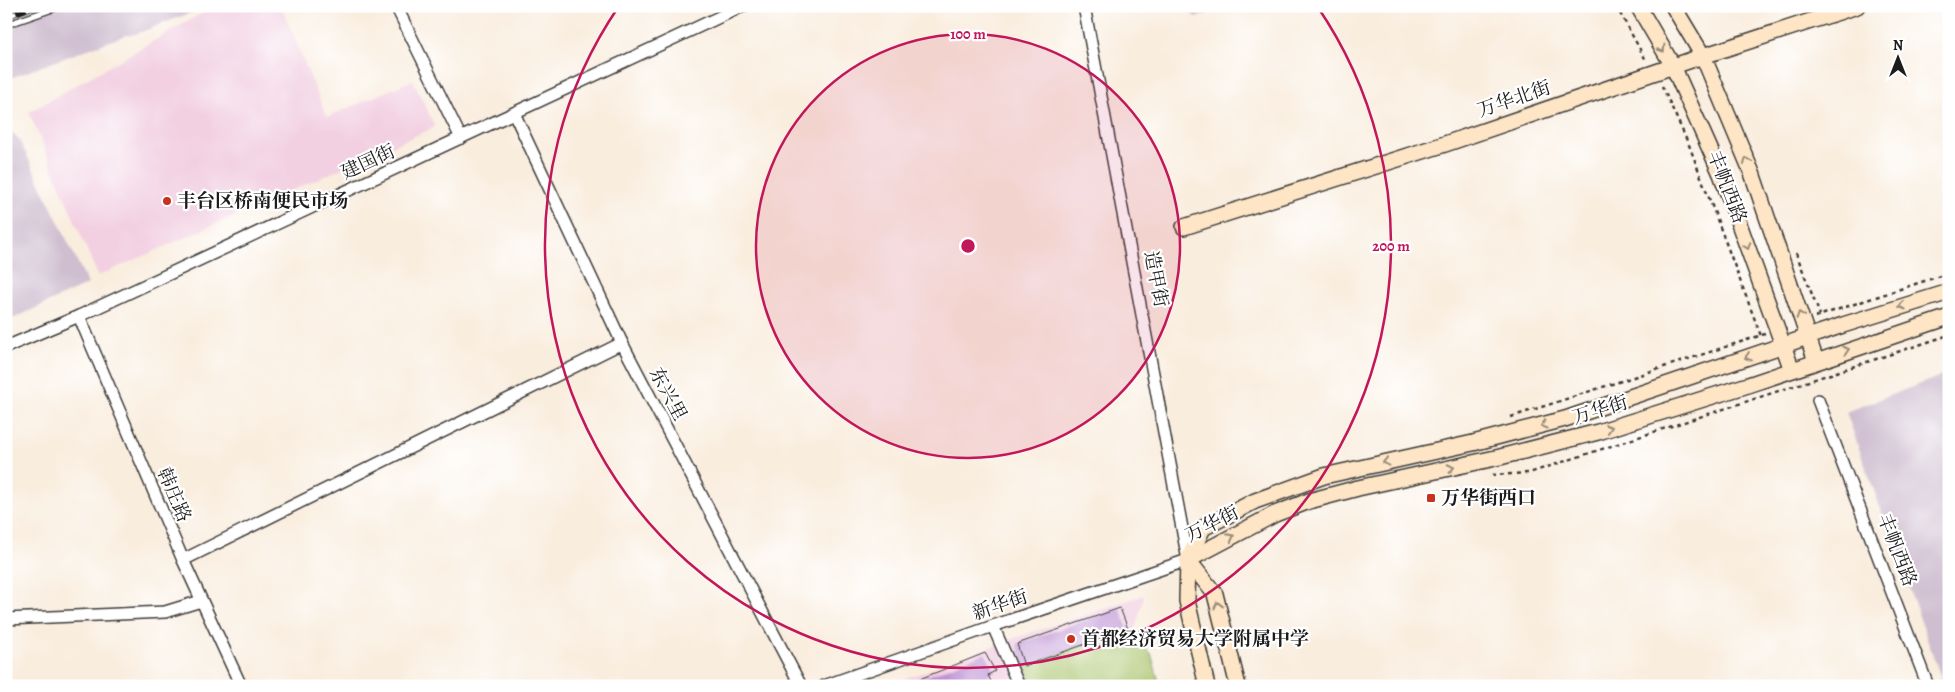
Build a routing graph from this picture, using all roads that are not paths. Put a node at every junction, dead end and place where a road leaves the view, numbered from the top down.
1 (61, 6) edge
2 (396, 6) edge
3 (743, 6) edge
4 (1084, 6) edge
5 (1638, 6) edge
6 (1672, 6) edge
7 (1857, 6) edge
8 (6, 26) edge
9 (1703, 56) junction
10 (1673, 66) junction
11 (514, 113) junction
12 (461, 138) junction
13 (1184, 227) dead end
14 (1949, 292) edge
15 (78, 316) junction
16 (1949, 317) edge
17 (1808, 337) junction
18 (622, 344) junction
19 (1782, 345) junction
20 (6, 347) edge
21 (1816, 361) junction
22 (1792, 370) junction
23 (1818, 400) dead end
24 (183, 560) junction
25 (1188, 560) junction
26 (201, 600) junction
27 (6, 619) edge
28 (993, 626) junction
29 (241, 686) edge
30 (801, 686) edge
31 (824, 686) edge
32 (1019, 686) edge
33 (1207, 686) edge
34 (1238, 686) edge
35 (1928, 686) edge

1 - 8 lane
2 - 12 street
3 - 11 street, 建国街
4 - 25 street, 造甲街
5 -> 10 main road, 丰帆西路
6 - 9 main road, 丰帆西路
7 - 9 main road, 万华北街
9 - 10 main road, 万华北街
17 -> 9 main road, 丰帆西路
10 - 13 main road, 万华北街
10 -> 19 main road, 丰帆西路
11 - 12 street, 建国街
11 - 18 street, 东兴里
12 - 15 street, 建国街
14 -> 17 main road, 万华街
15 - 20 street, 建国街
15 - 24 street, 韩庄路
21 -> 16 main road, 万华街
17 - 19 main road, 万华街
17 - 21 main road, 丰帆西路
18 - 24 street
18 - 30 street, 东兴里
19 - 22 main road, 丰帆西路
19 -> 25 main road, 万华街
21 - 22 main road, 万华街
25 -> 22 main road, 万华街
23 - 35 street, 丰帆西路
24 - 26 street, 韩庄路
25 - 28 street, 新华街
25 - 33 main road, 造甲街
34 -> 25 main road, 造甲街
26 - 27 street
26 - 29 street, 韩庄路
28 - 31 street, 新华街
28 - 32 street

